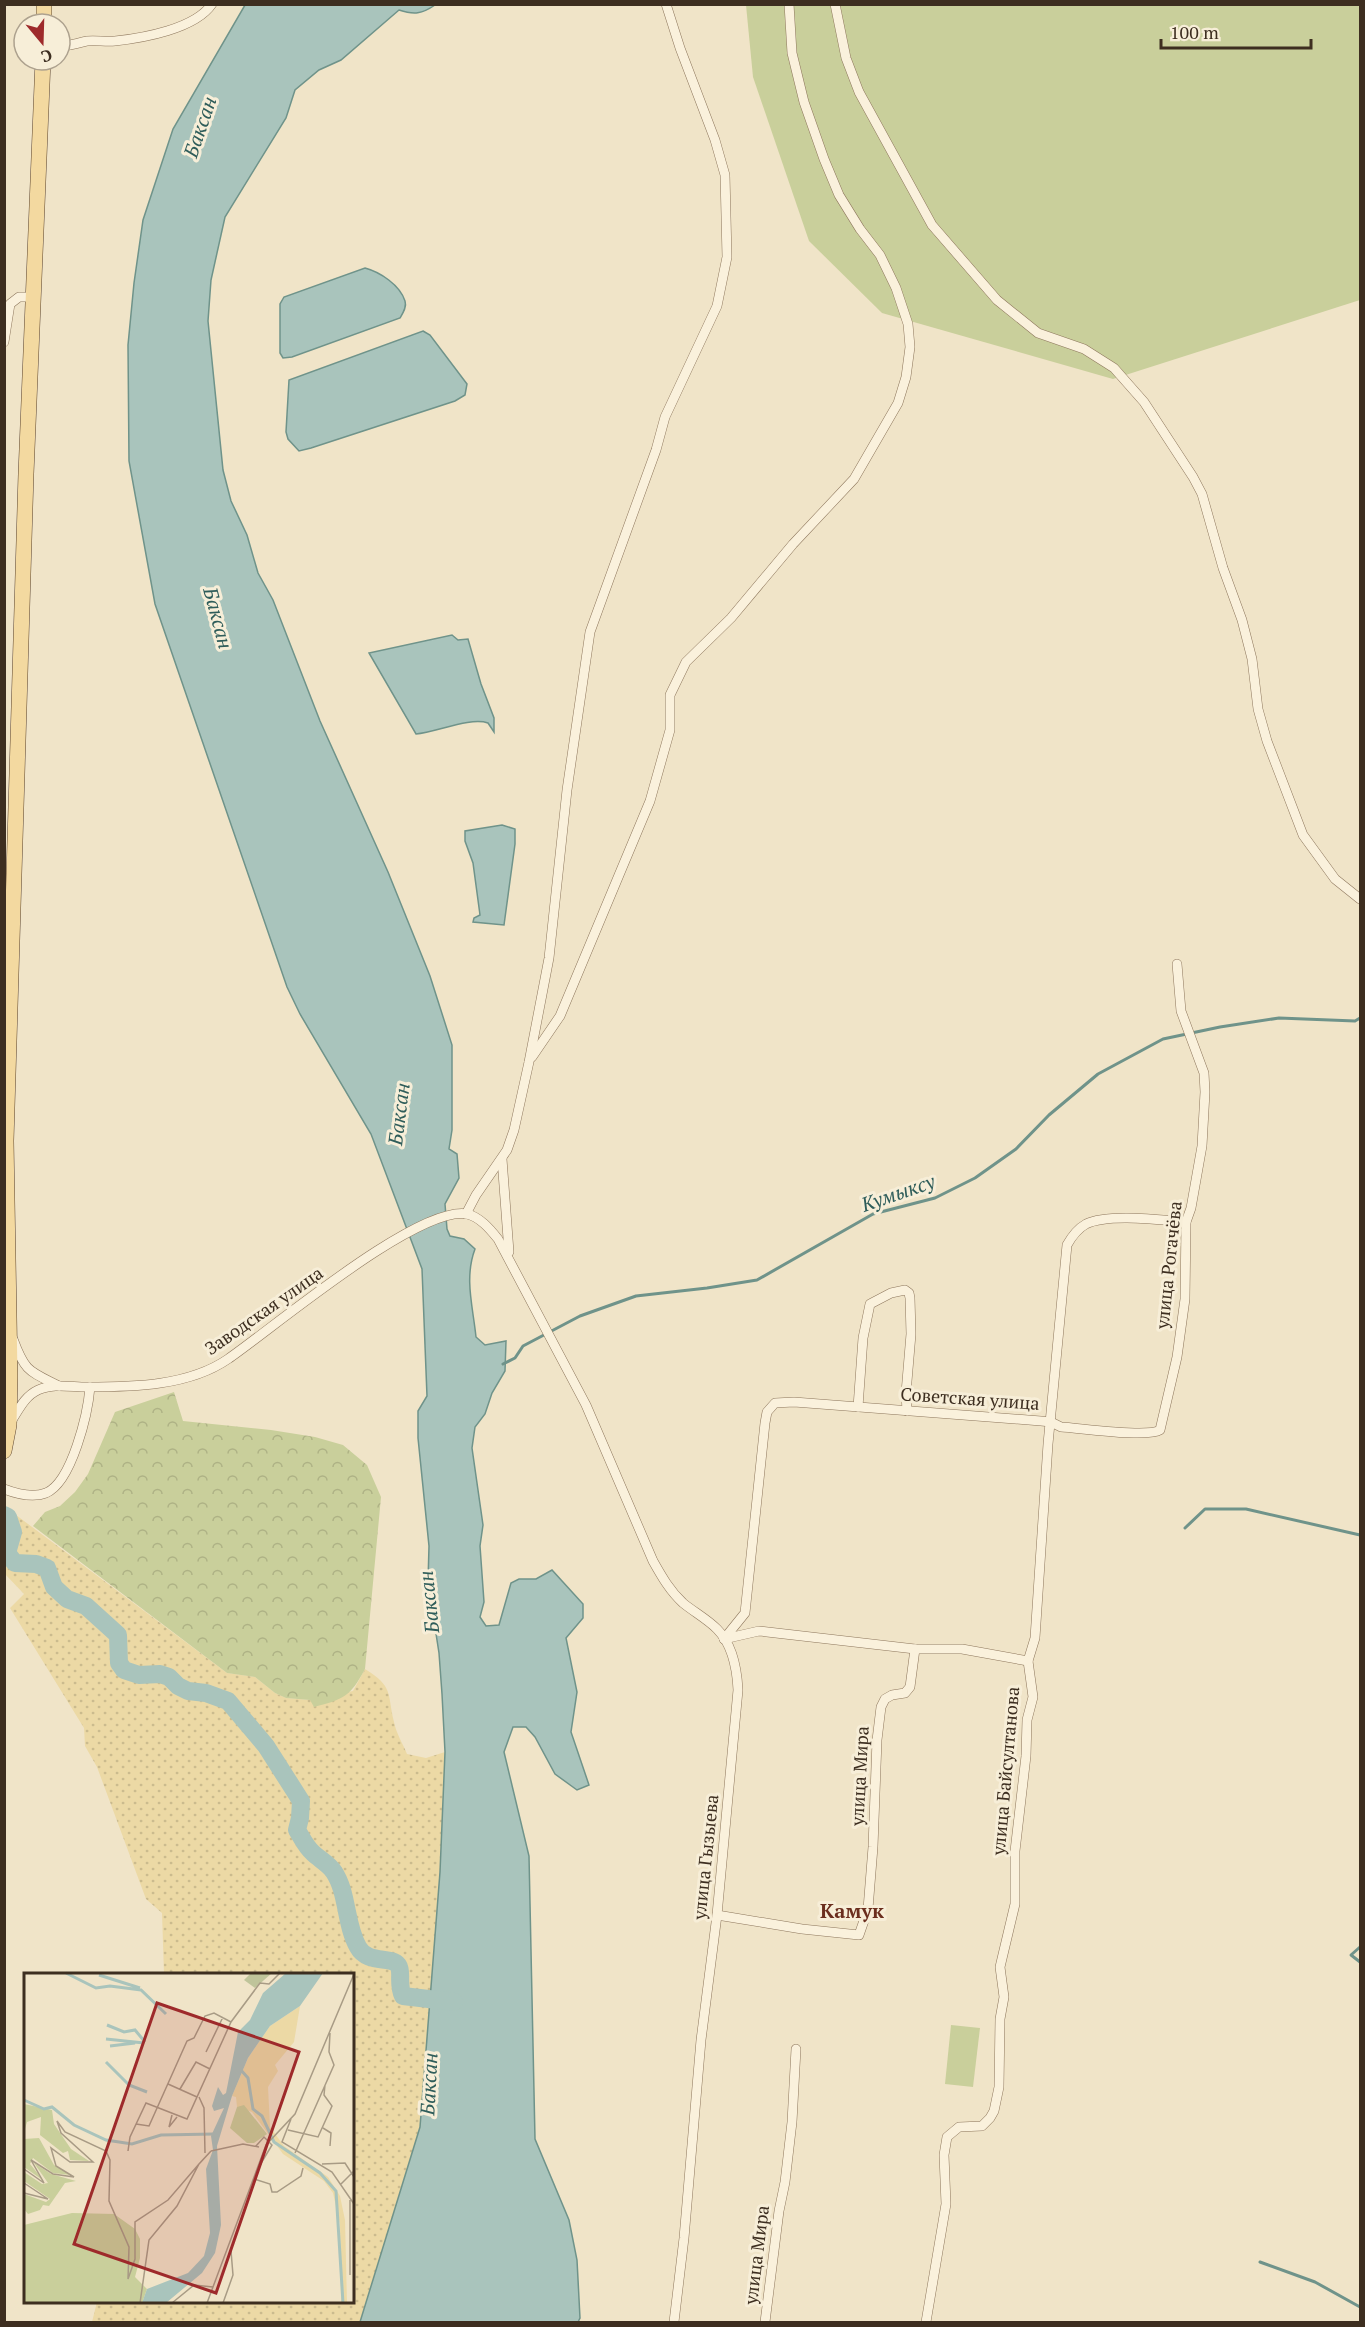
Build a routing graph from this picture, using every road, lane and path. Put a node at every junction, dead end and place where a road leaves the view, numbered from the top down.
1 (212, 4) edge
2 (666, 4) edge
3 (789, 4) edge
4 (835, 4) edge
5 (72, 46) edge
6 (43, 72) edge
7 (34, 297) junction
8 (4, 342) edge
9 (1360, 899) edge
10 (1176, 964) dead end
11 (529, 1062) junction
12 (6, 1095) edge
13 (502, 1159) junction
14 (466, 1214) junction
15 (6, 1222) edge
16 (1186, 1222) junction
17 (510, 1259) junction
18 (10, 1332) junction
19 (7, 1372) edge
20 (59, 1386) junction
21 (90, 1387) junction
22 (858, 1407) junction
23 (907, 1412) junction
24 (1051, 1422) junction
25 (1162, 1424) joint
26 (9, 1425) junction
27 (4, 1451) edge
28 (4, 1489) edge
29 (724, 1639) junction
30 (915, 1649) junction
31 (1028, 1661) junction
32 (717, 1915) junction
33 (796, 2049) dead end
34 (674, 2322) edge
35 (765, 2322) edge
36 (926, 2322) edge

1 - 5 street
2 - 11 street
3 - 11 street
4 - 9 street
6 - 7 main road
7 - 8 street
7 - 12 main road
10 - 16 street, улица Рогачёва
11 - 13 street
12 - 15 main road
13 - 14 street
13 - 17 street
14 - 17 street
14 - 21 street, Заводская улица
15 - 18 main road
16 - 24 street, улица Байсултанова
16 - 25 street, улица Рогачёва
17 - 29 street
18 - 19 main road
18 - 20 street
19 - 26 main road
20 - 21 street, Заводская улица
20 - 26 street
21 - 28 street
22 - 23 street, Советская улица
22 - 23 street
22 - 29 street, Советская улица
23 - 24 street, Советская улица
24 - 25 street, Советская улица
24 - 31 street, улица Байсултанова
26 - 27 main road
29 - 30 street
29 - 32 street, улица Гызыева
30 - 31 street
30 - 32 street, улица Мира
31 - 36 street, улица Байсултанова
32 - 34 street, улица Гызыева
33 - 35 street, улица Мира

